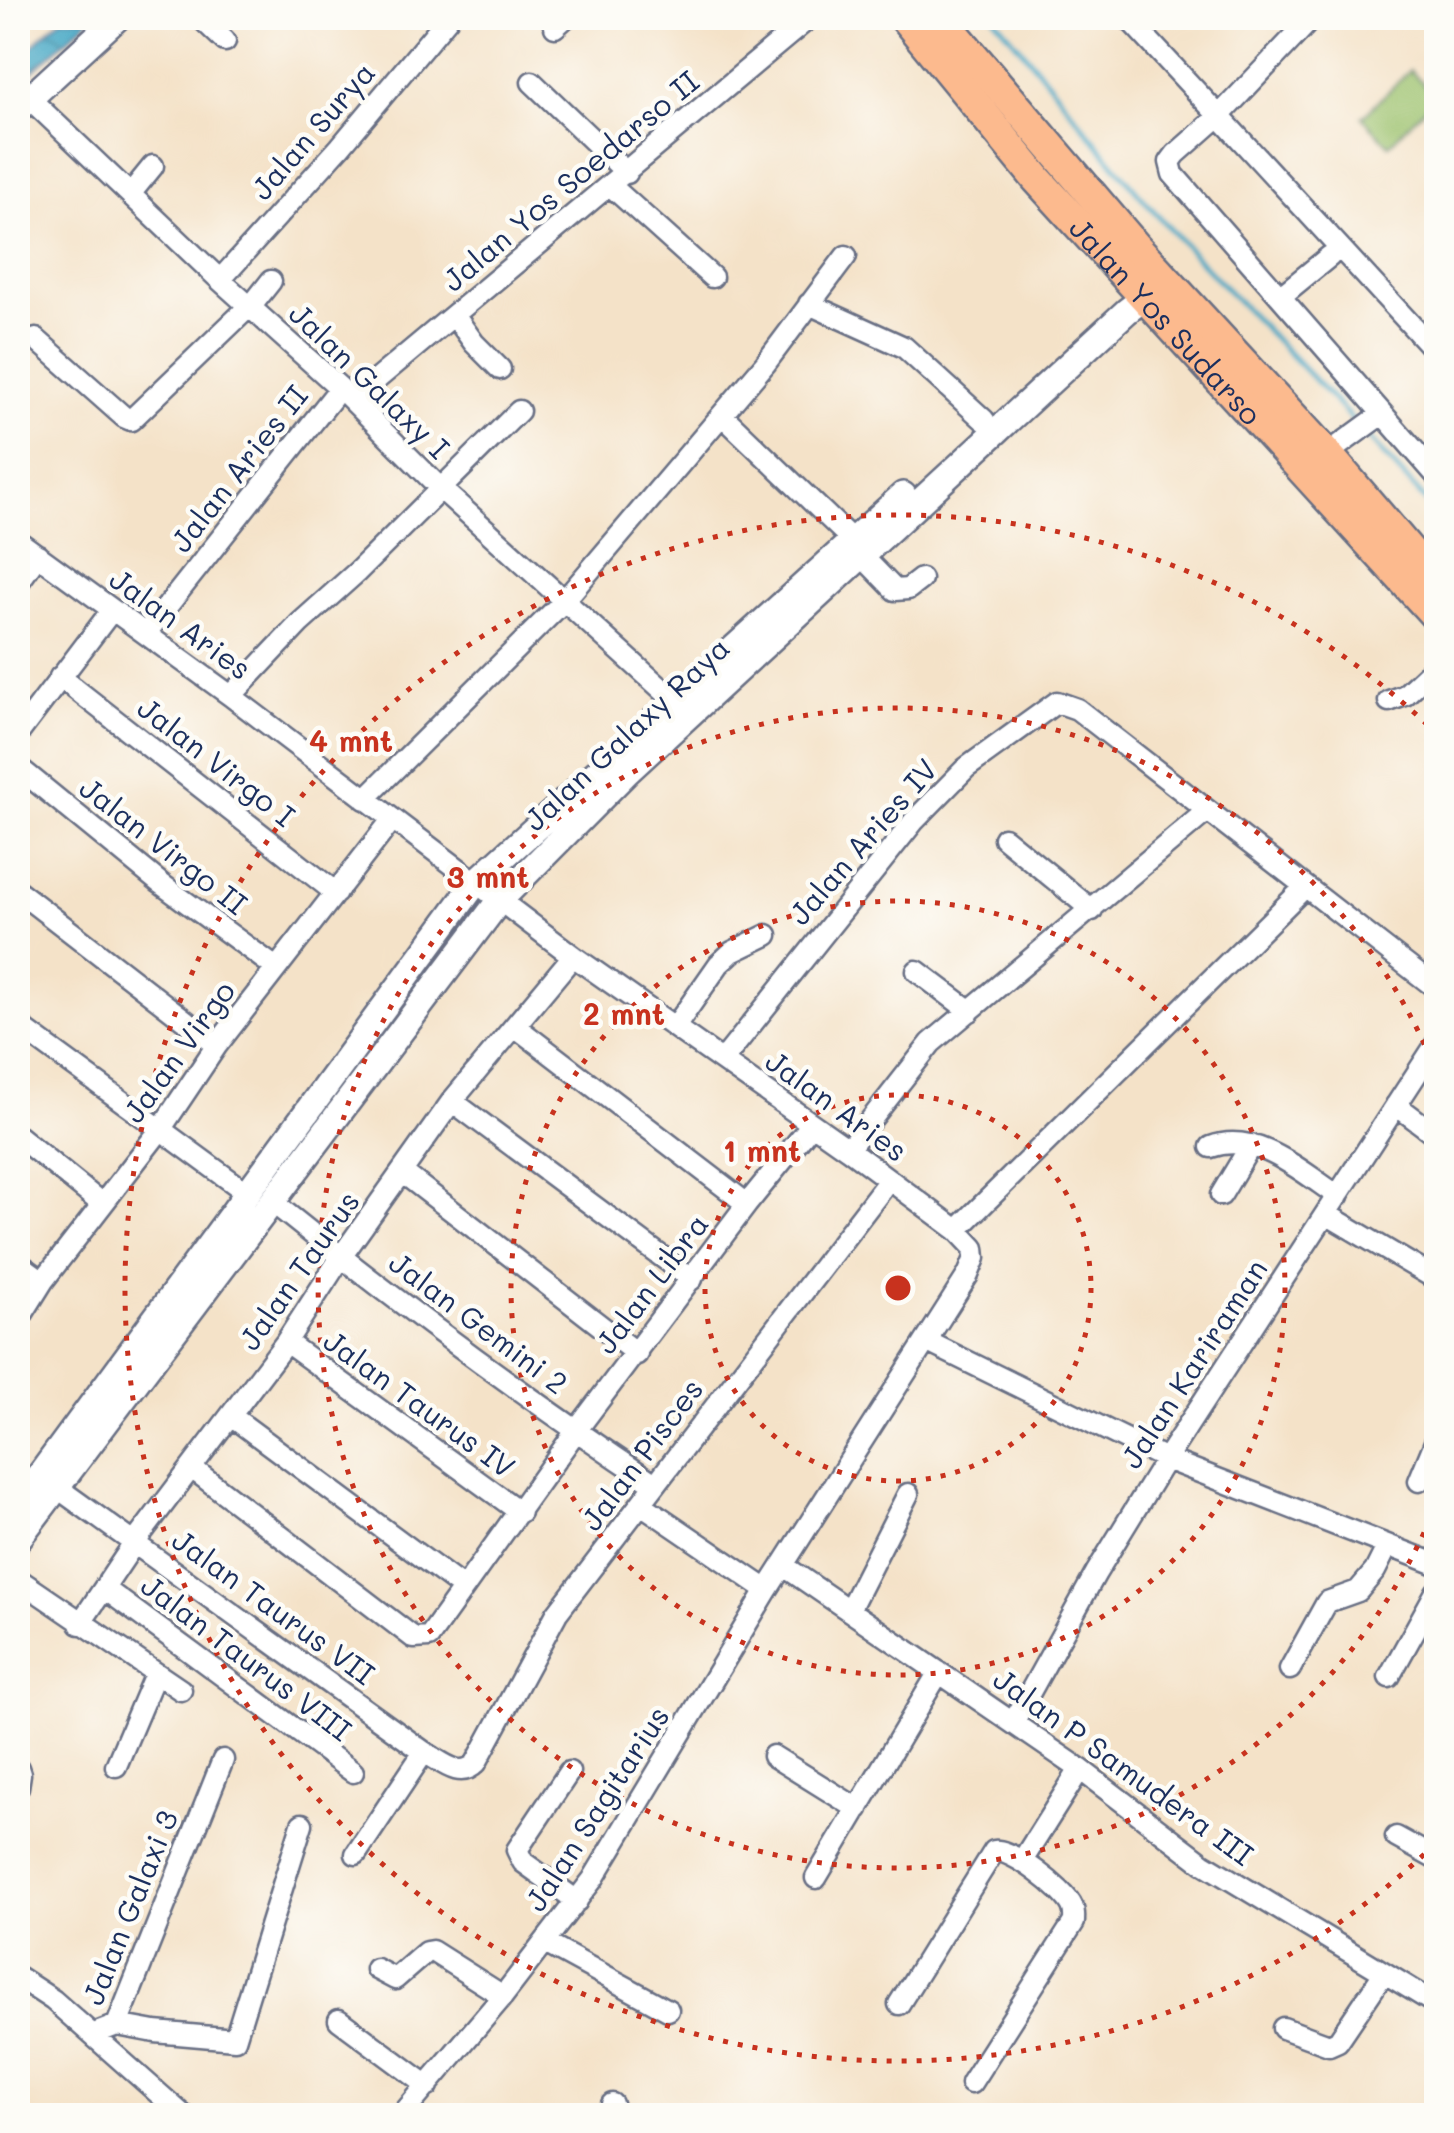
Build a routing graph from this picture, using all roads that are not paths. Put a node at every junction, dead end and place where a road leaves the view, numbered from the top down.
1 (117, 18) edge
2 (201, 18) edge
3 (448, 18) edge
4 (809, 18) edge
5 (905, 18) edge
6 (941, 18) edge
7 (1128, 18) edge
8 (1312, 18) edge
9 (225, 41) dead end
10 (532, 82) dead end
11 (31, 96) edge
12 (1218, 116) junction
13 (619, 179) junction
14 (846, 256) dead end
15 (1330, 256) dead end
16 (226, 274) junction
17 (712, 276) dead end
18 (1150, 282) junction
19 (260, 295) junction
20 (1281, 296) junction
21 (809, 304) junction
22 (454, 315) junction
23 (36, 339) dead end
24 (1436, 352) edge
25 (500, 369) dead end
26 (354, 392) junction
27 (519, 411) dead end
28 (722, 414) junction
29 (984, 420) junction
30 (1369, 423) junction
31 (1327, 454) junction
32 (1436, 474) edge
33 (440, 488) junction
34 (917, 493) junction
35 (18, 541) edge
36 (857, 548) junction
37 (38, 555) junction
38 (921, 579) dead end
39 (18, 583) edge
40 (563, 602) junction
41 (1434, 602) edge
42 (112, 610) junction
43 (146, 633) junction
44 (1436, 666) edge
45 (725, 669) junction
46 (60, 677) junction
47 (231, 696) junction
48 (675, 701) junction
49 (1389, 701) dead end
50 (18, 734) edge
51 (18, 767) edge
52 (364, 799) junction
53 (1207, 811) junction
54 (392, 820) junction
55 (1004, 838) dead end
56 (476, 882) junction
57 (1305, 887) junction
58 (18, 891) edge
59 (336, 893) junction
60 (499, 901) junction
61 (1092, 910) junction
62 (767, 935) dead end
63 (573, 956) junction
64 (276, 968) junction
65 (917, 972) dead end
66 (1436, 988) edge
67 (970, 1011) junction
68 (18, 1025) edge
69 (516, 1027) junction
70 (675, 1027) junction
71 (1436, 1044) edge
72 (217, 1046) junction
73 (724, 1060) junction
74 (452, 1101) junction
75 (1396, 1106) junction
76 (812, 1124) junction
77 (160, 1130) junction
78 (1436, 1135) edge
79 (18, 1136) edge
80 (1251, 1145) junction
81 (1211, 1147) dead end
82 (848, 1149) junction
83 (402, 1172) junction
84 (889, 1180) junction
85 (246, 1192) junction
86 (1220, 1195) dead end
87 (1338, 1196) junction
88 (271, 1201) junction
89 (102, 1204) junction
90 (747, 1204) junction
91 (1326, 1214) junction
92 (957, 1230) junction
93 (341, 1257) junction
94 (18, 1263) edge
95 (692, 1279) junction
96 (1436, 1280) edge
97 (43, 1281) junction
98 (18, 1321) edge
99 (926, 1341) junction
100 (286, 1342) junction
101 (637, 1354) junction
102 (231, 1416) junction
103 (576, 1431) junction
104 (82, 1438) junction
105 (1436, 1440) edge
106 (1166, 1459) junction
107 (193, 1468) junction
108 (1419, 1481) dead end
109 (656, 1484) junction
110 (54, 1486) junction
111 (908, 1494) dead end
112 (641, 1504) junction
113 (18, 1505) edge
114 (520, 1512) junction
115 (18, 1539) edge
116 (135, 1542) junction
117 (1387, 1547) junction
118 (1436, 1564) edge
119 (784, 1566) junction
120 (18, 1578) edge
121 (463, 1588) junction
122 (105, 1589) junction
123 (767, 1590) junction
124 (1436, 1592) edge
125 (850, 1610) junction
126 (80, 1624) junction
127 (1290, 1669) dead end
128 (939, 1672) junction
129 (155, 1674) junction
130 (1389, 1677) dead end
131 (182, 1690) dead end
132 (1013, 1722) junction
133 (424, 1752) junction
134 (773, 1756) dead end
135 (223, 1760) dead end
136 (116, 1766) dead end
137 (18, 1768) edge
138 (1080, 1769) junction
139 (352, 1772) dead end
140 (459, 1772) joint
141 (569, 1772) dead end
142 (18, 1787) edge
143 (858, 1809) junction
144 (302, 1824) dead end
145 (1396, 1837) dead end
146 (356, 1854) dead end
147 (1436, 1859) edge
148 (1022, 1860) junction
149 (816, 1878) dead end
150 (576, 1901) junction
151 (545, 1943) junction
152 (376, 1969) dead end
153 (1384, 1972) junction
154 (18, 1977) edge
155 (503, 1996) junction
156 (899, 2004) dead end
157 (1436, 2004) edge
158 (668, 2010) dead end
159 (338, 2020) dead end
160 (117, 2024) junction
161 (1284, 2028) dead end
162 (94, 2034) junction
163 (971, 2083) dead end
164 (428, 2086) junction
165 (184, 2116) edge
166 (402, 2116) edge

1 - 11 street
2 - 9 street
3 - 16 street, Jalan Surya
4 - 13 street, Jalan Yos Soedarso II
5 - 18 main road, Jalan Yos Sudarso
6 - 18 main road, Jalan Yos Sudarso
7 - 12 street
8 - 12 street
10 - 13 street
11 - 16 street, Jalan Galaxy I
12 - 20 street
12 - 24 street
13 - 17 street
13 - 22 street, Jalan Yos Soedarso II
14 - 21 street
15 - 20 street
16 - 19 street, Jalan Galaxy I
18 - 29 street, Jalan Galaxy Raya
18 - 31 main road, Jalan Yos Sudarso
18 - 34 street, Jalan Galaxy Raya
18 - 41 main road, Jalan Yos Sudarso
19 - 23 street
19 - 26 street, Jalan Galaxy I
20 - 30 street
21 - 28 street
21 - 29 street
22 - 25 street
22 - 26 street, Jalan Yos Soedarso II
26 - 33 street, Jalan Galaxy I
26 - 43 street, Jalan Aries II
27 - 33 street
28 - 36 street
28 - 40 street
29 - 34 street, Jalan Galaxy Raya
30 - 31 street
30 - 32 street
31 - 41 main road, Jalan Yos Sudarso
33 - 40 street, Jalan Galaxy I
33 - 47 street
34 - 36 street, Jalan Galaxy Raya
35 - 37 street, Jalan Aries
36 - 38 street
36 - 45 street, Jalan Galaxy Raya
37 - 39 street
37 - 42 street, Jalan Aries
40 - 48 street, Jalan Galaxy I
40 - 52 street
42 - 43 street, Jalan Aries
42 - 46 street
43 - 47 street, Jalan Aries
44 - 49 street
45 - 48 street, Jalan Galaxy Raya
45 - 60 street, Jalan Galaxy Raya
46 - 50 street
46 - 59 street, Jalan Virgo I
47 - 52 street, Jalan Aries
48 - 56 street, Jalan Galaxy Raya
51 - 64 street, Jalan Virgo II
52 - 54 street, Jalan Aries
53 - 57 street
53 - 61 street
53 - 73 street, Jalan Aries IV
54 - 56 street, Jalan Aries
54 - 59 street, Jalan Virgo
55 - 61 street
56 - 60 street, Jalan Aries
56 - 85 street, Jalan Galaxy Raya
57 - 66 street
57 - 92 street
58 - 72 street
59 - 64 street, Jalan Virgo
60 - 63 street, Jalan Aries
60 - 88 street, Jalan Galaxy Raya
61 - 67 street
62 - 70 street
63 - 69 street, Jalan Taurus
63 - 70 street, Jalan Aries
64 - 72 street, Jalan Virgo
65 - 67 street
67 - 82 street
68 - 77 street
69 - 74 street, Jalan Taurus
69 - 90 street
70 - 73 street, Jalan Aries
71 - 75 street, Jalan Kariraman
72 - 77 street, Jalan Virgo
73 - 76 street, Jalan Aries
74 - 83 street, Jalan Taurus
74 - 95 street
75 - 78 street
75 - 87 street, Jalan Kariraman
76 - 82 street, Jalan Aries
76 - 90 street, Jalan Libra
77 - 85 street
77 - 89 street, Jalan Virgo
79 - 89 street
80 - 81 street
80 - 86 street
80 - 87 street
82 - 84 street, Jalan Aries
83 - 93 street, Jalan Taurus
83 - 101 street
84 - 92 street, Jalan Aries
84 - 109 street, Jalan Pisces
85 - 104 street, Jalan Galaxy Raya
87 - 91 street, Jalan Kariraman
88 - 93 street, Jalan Gemini 2
88 - 104 street, Jalan Galaxy Raya
89 - 97 street, Jalan Virgo
90 - 95 street, Jalan Libra
91 - 96 street
91 - 106 street, Jalan Kariraman
92 - 99 street
93 - 100 street, Jalan Taurus
93 - 103 street, Jalan Gemini 2
94 - 97 street
95 - 101 street, Jalan Libra
97 - 98 street, Jalan Virgo
99 - 106 street
99 - 119 street, Jalan Sagitarius
100 - 102 street, Jalan Taurus
100 - 114 street, Jalan Taurus IV
101 - 103 street, Jalan Libra
102 - 107 street, Jalan Taurus
102 - 121 street
103 - 109 street, Jalan Gemini 2
103 - 114 street, Jalan Libra
104 - 110 street, Jalan Galaxy Raya
104 - 113 street, Jalan Galaxy Raya
105 - 108 street
106 - 117 street
106 - 132 street, Jalan Kariraman
107 - 116 street, Jalan Taurus
107 - 121 street, Jalan Libra
109 - 112 street, Jalan Pisces
110 - 115 street, Jalan Galaxy Raya
110 - 116 street, Jalan Taurus VII
111 - 125 street
112 - 123 street
112 - 140 street, Jalan Pisces
114 - 121 street, Jalan Libra
116 - 122 street, Jalan Taurus
116 - 133 street, Jalan Taurus VII
117 - 118 street
117 - 127 street
119 - 123 street, Jalan Sagitarius
119 - 125 street, Jalan P Samudera III
120 - 126 street
122 - 126 street, Jalan Taurus
122 - 139 street, Jalan Taurus VIII
123 - 150 street, Jalan Sagitarius
124 - 130 street
125 - 128 street, Jalan P Samudera III
126 - 129 street
128 - 132 street, Jalan P Samudera III
128 - 143 street
129 - 131 street
129 - 136 street
132 - 138 street, Jalan P Samudera III
133 - 140 street, Jalan Taurus VII
133 - 146 street
134 - 143 street
135 - 160 street, Jalan Galaxi 3
137 - 142 street
138 - 148 street
138 - 153 street, Jalan P Samudera III
141 - 150 street
143 - 149 street
144 - 160 street
145 - 147 street
148 - 156 street
148 - 163 street
150 - 151 street, Jalan Sagitarius
151 - 155 street, Jalan Sagitarius
151 - 158 street
152 - 155 street
153 - 157 street, Jalan P Samudera III
153 - 161 street
154 - 162 street, Jalan Galaxi 3
155 - 164 street, Jalan Sagitarius
159 - 164 street
160 - 162 street, Jalan Galaxi 3
162 - 165 street
164 - 166 street, Jalan Sagitarius

